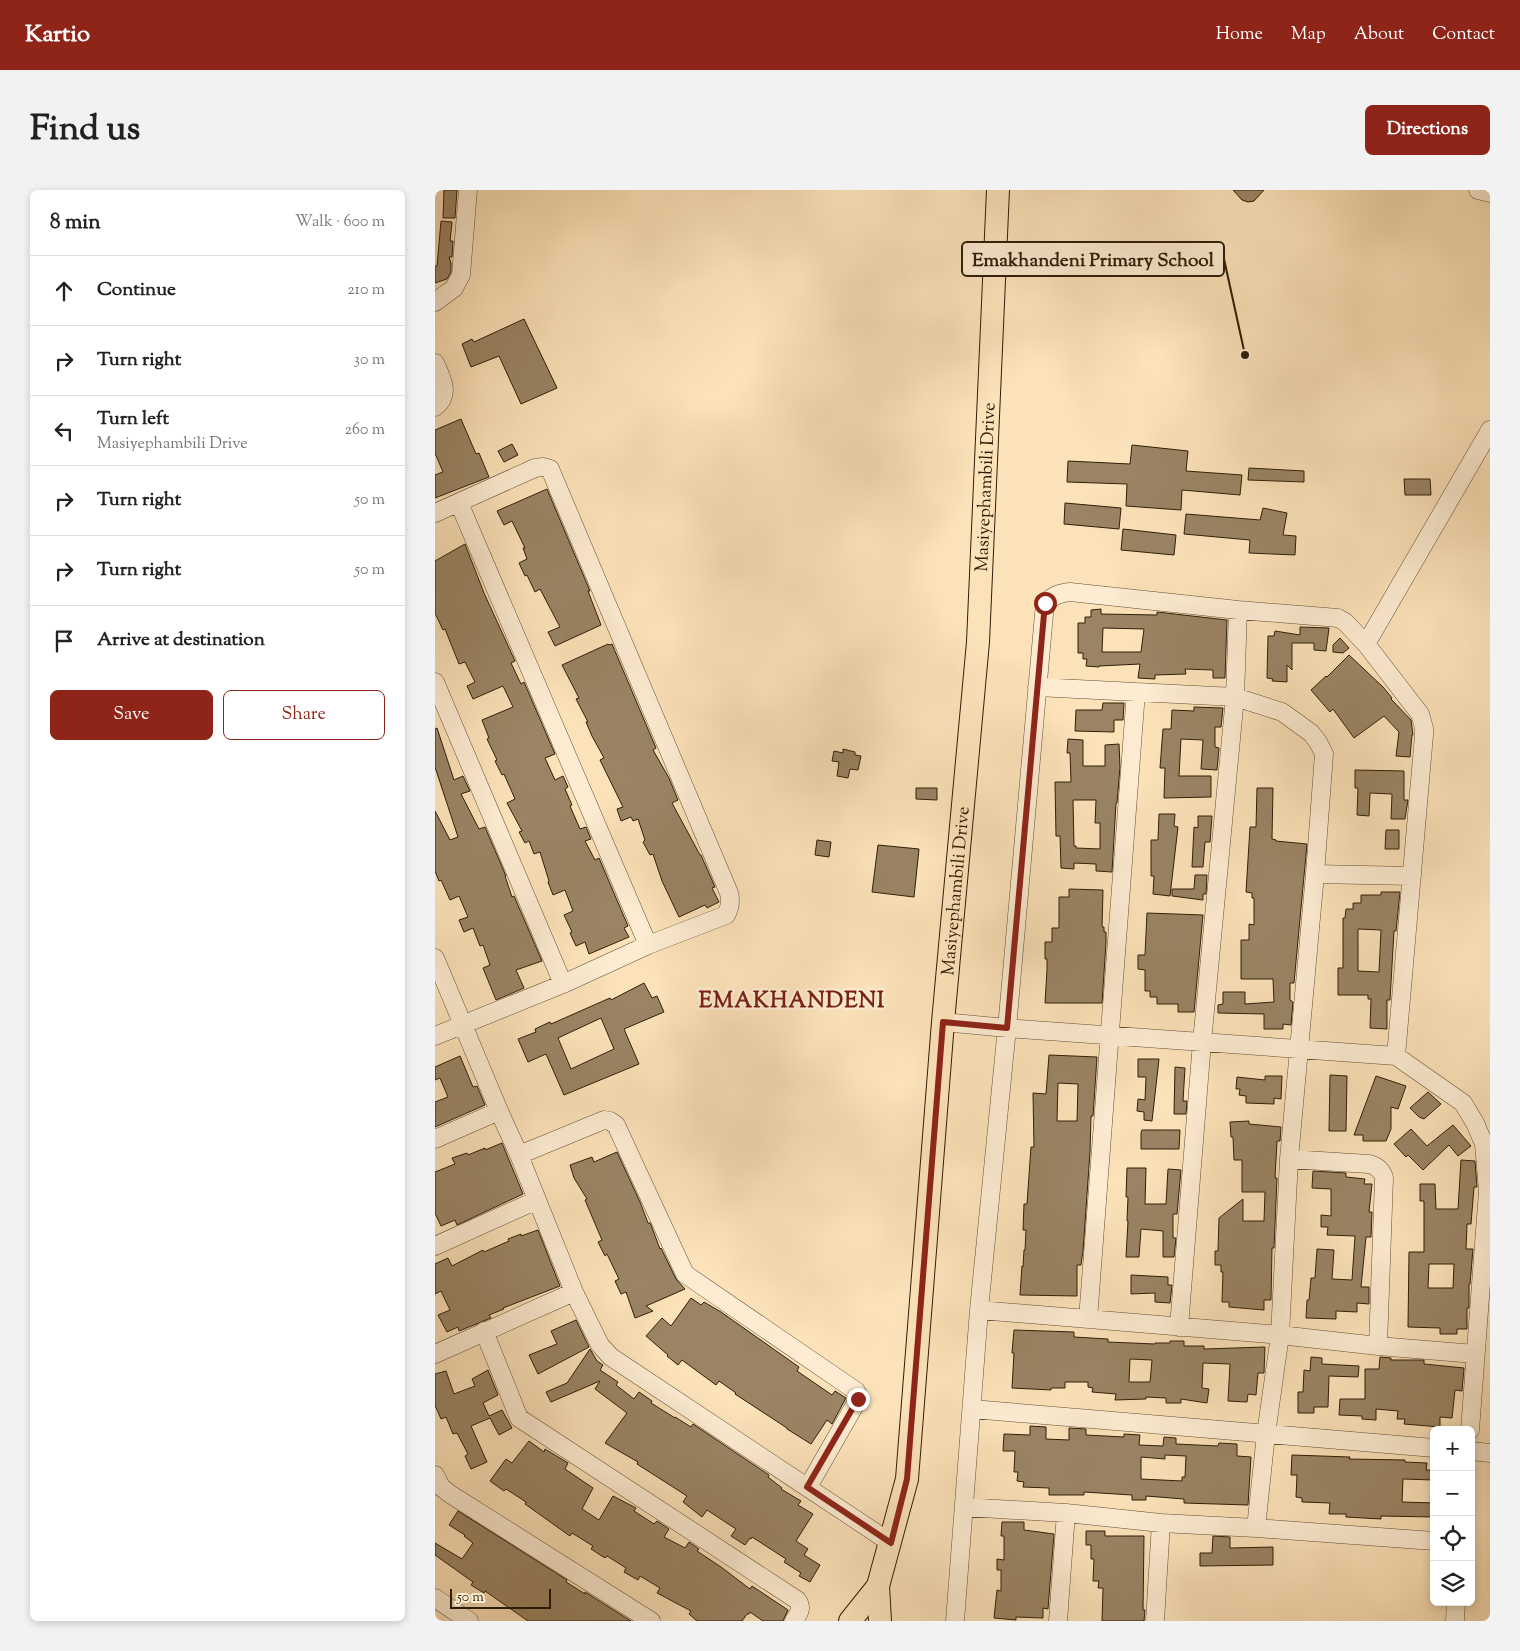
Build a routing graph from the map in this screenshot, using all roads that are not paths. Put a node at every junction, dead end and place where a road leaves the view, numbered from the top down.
1 (468, 190) edge
2 (998, 190) edge
3 (1478, 190) edge
4 (1490, 193) edge
5 (435, 302) edge
6 (435, 363) edge
7 (435, 407) edge
8 (1490, 430) edge
9 (459, 503) junction
10 (435, 513) edge
11 (1239, 610) junction
12 (1366, 644) junction
13 (435, 682) edge
14 (1037, 687) junction
15 (1136, 692) junction
16 (1235, 697) junction
17 (1315, 874) junction
18 (1412, 876) junction
19 (648, 945) junction
20 (435, 958) edge
21 (563, 984) junction
22 (943, 1022) junction
23 (463, 1024) junction
24 (1007, 1028) junction
25 (1110, 1035) junction
26 (435, 1036) edge
27 (1202, 1042) junction
28 (1299, 1050) junction
29 (1396, 1056) junction
30 (499, 1111) junction
31 (435, 1139) edge
32 (519, 1155) junction
33 (1289, 1159) junction
34 (1489, 1191) edge
35 (537, 1200) junction
36 (435, 1246) edge
37 (574, 1292) junction
38 (979, 1310) junction
39 (1088, 1319) junction
40 (1179, 1327) junction
41 (485, 1331) junction
42 (1280, 1335) junction
43 (1378, 1346) junction
44 (435, 1354) edge
45 (1475, 1354) junction
46 (972, 1408) junction
47 (1470, 1426) edge
48 (1266, 1434) junction
49 (1430, 1448) edge
50 (1475, 1451) edge
51 (1490, 1453) edge
52 (435, 1474) edge
53 (807, 1487) junction
54 (964, 1507) junction
55 (1067, 1513) junction
56 (1161, 1523) junction
57 (1256, 1528) junction
58 (1430, 1541) edge
59 (891, 1543) junction
60 (878, 1586) junction
61 (435, 1598) edge
62 (1456, 1606) edge
63 (469, 1621) edge
64 (651, 1621) edge
65 (794, 1621) edge
66 (850, 1621) edge
67 (880, 1621) edge
68 (955, 1621) edge
69 (1058, 1621) edge
70 (1155, 1621) edge
71 (1455, 1621) edge

1 - 5 street
2 - 22 main road, Masiyephambili Drive
3 - 4 street
6 - 7 street
8 - 12 street
9 - 10 street
9 - 19 street
9 - 19 street
11 - 12 street
11 - 14 street
11 - 16 street
12 - 18 street
13 - 21 street
14 - 15 street
14 - 24 street
15 - 16 street
15 - 25 street
16 - 17 street
16 - 27 street
17 - 18 street
17 - 28 street
18 - 29 street
19 - 21 street
20 - 23 street
21 - 23 street
22 - 24 street
22 - 59 main road, Masiyephambili Drive
23 - 26 street
23 - 30 street
24 - 25 street
24 - 38 street
25 - 27 street
25 - 39 street
27 - 28 street
27 - 40 street
28 - 29 street
28 - 33 street
29 - 34 street
30 - 31 street
30 - 32 street
32 - 35 street
32 - 53 street
33 - 42 street
33 - 43 street
34 - 45 street
35 - 36 street
35 - 37 street
37 - 41 street
37 - 53 street
38 - 39 street
38 - 46 street
39 - 40 street
40 - 42 street
41 - 44 street
41 - 65 street
42 - 43 street
42 - 48 street
43 - 45 street
45 - 47 street
46 - 48 street
46 - 54 street
48 - 49 street
48 - 57 street
50 - 51 street
52 - 64 street
53 - 59 street
54 - 55 street
54 - 68 street
55 - 56 street
55 - 69 street
56 - 57 street
56 - 70 street
57 - 58 street
59 - 60 main road, Masiyephambili Drive
60 - 66 main road, Masiyephambili Drive
60 - 67 main road, Masiyephambili Drive
61 - 63 street
62 - 71 street

